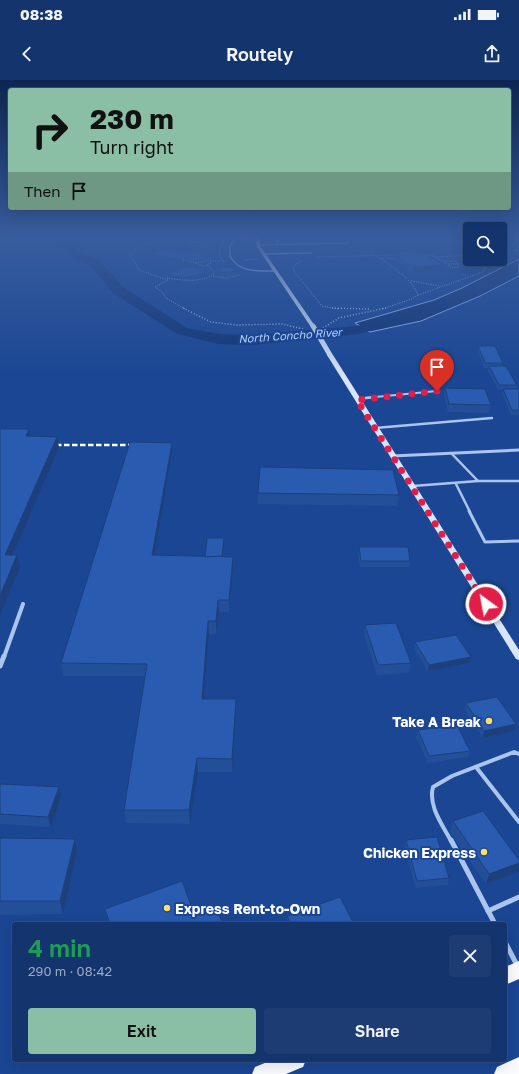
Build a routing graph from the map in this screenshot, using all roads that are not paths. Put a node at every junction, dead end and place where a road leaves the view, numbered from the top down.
1 (284, 284) edge
2 (433, 380) dead end
3 (357, 400) junction
4 (492, 418) dead end
5 (375, 428) junction
6 (519, 450) edge
7 (451, 453) junction
8 (392, 456) junction
9 (478, 481) junction
10 (519, 481) edge
11 (456, 484) junction
12 (411, 486) junction
13 (519, 541) edge
14 (23, 604) dead end
15 (519, 657) edge
16 (0, 666) edge
17 (519, 754) edge
18 (476, 767) junction
19 (519, 822) edge
20 (519, 897) edge
21 (488, 911) junction
22 (494, 922) edge
23 (507, 946) edge
24 (519, 969) edge
25 (507, 975) edge
26 (291, 1062) edge
27 (519, 1067) edge
28 (262, 1074) edge
29 (504, 1074) edge

1 - 3 main road, bridge
2 - 3 lane
3 - 5 main road
4 - 5 lane
5 - 8 main road
6 - 7 street
7 - 8 street
7 - 9 lane
8 - 12 main road
9 - 10 lane
9 - 11 lane
11 - 12 lane
11 - 13 lane
12 - 15 main road
14 - 16 street
17 - 18 lane
18 - 19 lane
18 - 21 lane
20 - 21 lane
21 - 22 lane
23 - 24 lane
24 - 25 highway
26 - 28 highway
27 - 29 highway

